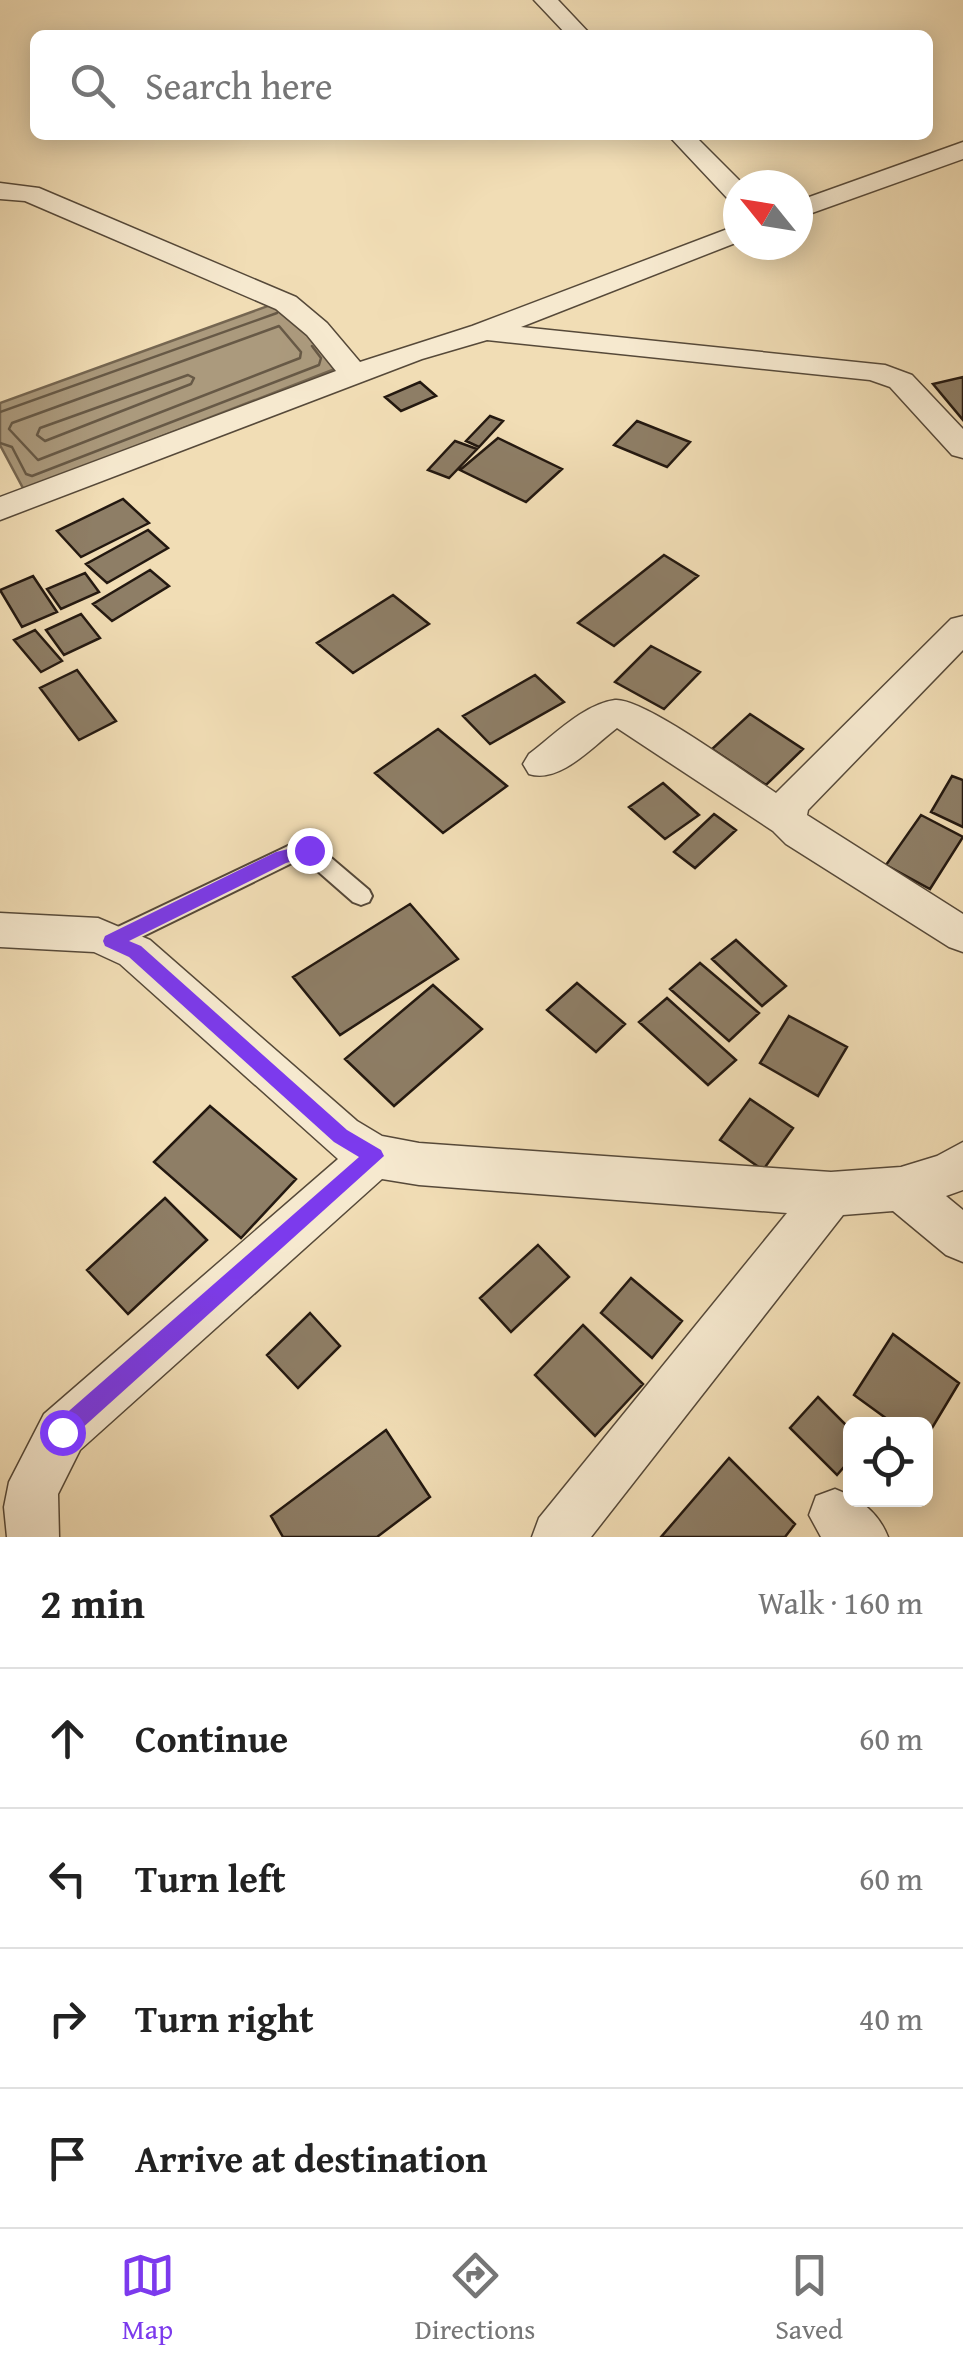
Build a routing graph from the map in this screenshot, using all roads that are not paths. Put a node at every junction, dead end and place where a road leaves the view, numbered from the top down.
1 (545, 0) edge
2 (575, 30) edge
3 (685, 140) edge
4 (963, 150) edge
5 (723, 179) edge
6 (0, 191) edge
7 (813, 205) edge
8 (723, 239) edge
9 (482, 332) junction
10 (356, 377) junction
11 (963, 448) edge
12 (0, 510) edge
13 (963, 628) edge
14 (542, 764) dead end
15 (787, 820) junction
16 (361, 896) dead end
17 (0, 930) edge
18 (963, 935) edge
19 (112, 941) junction
20 (374, 1156) junction
21 (963, 1163) edge
22 (901, 1190) junction
23 (831, 1194) junction
24 (963, 1239) edge
25 (33, 1537) edge
26 (558, 1537) edge

1 - 2 street
3 - 5 street
4 - 7 street
6 - 10 street
8 - 9 street
9 - 10 street
9 - 11 street
10 - 12 street
13 - 15 street
14 - 15 street
15 - 18 street
16 - 19 lane
17 - 19 street
19 - 20 street
20 - 23 street
20 - 25 street
21 - 22 street
22 - 23 street
22 - 24 street
23 - 26 street

